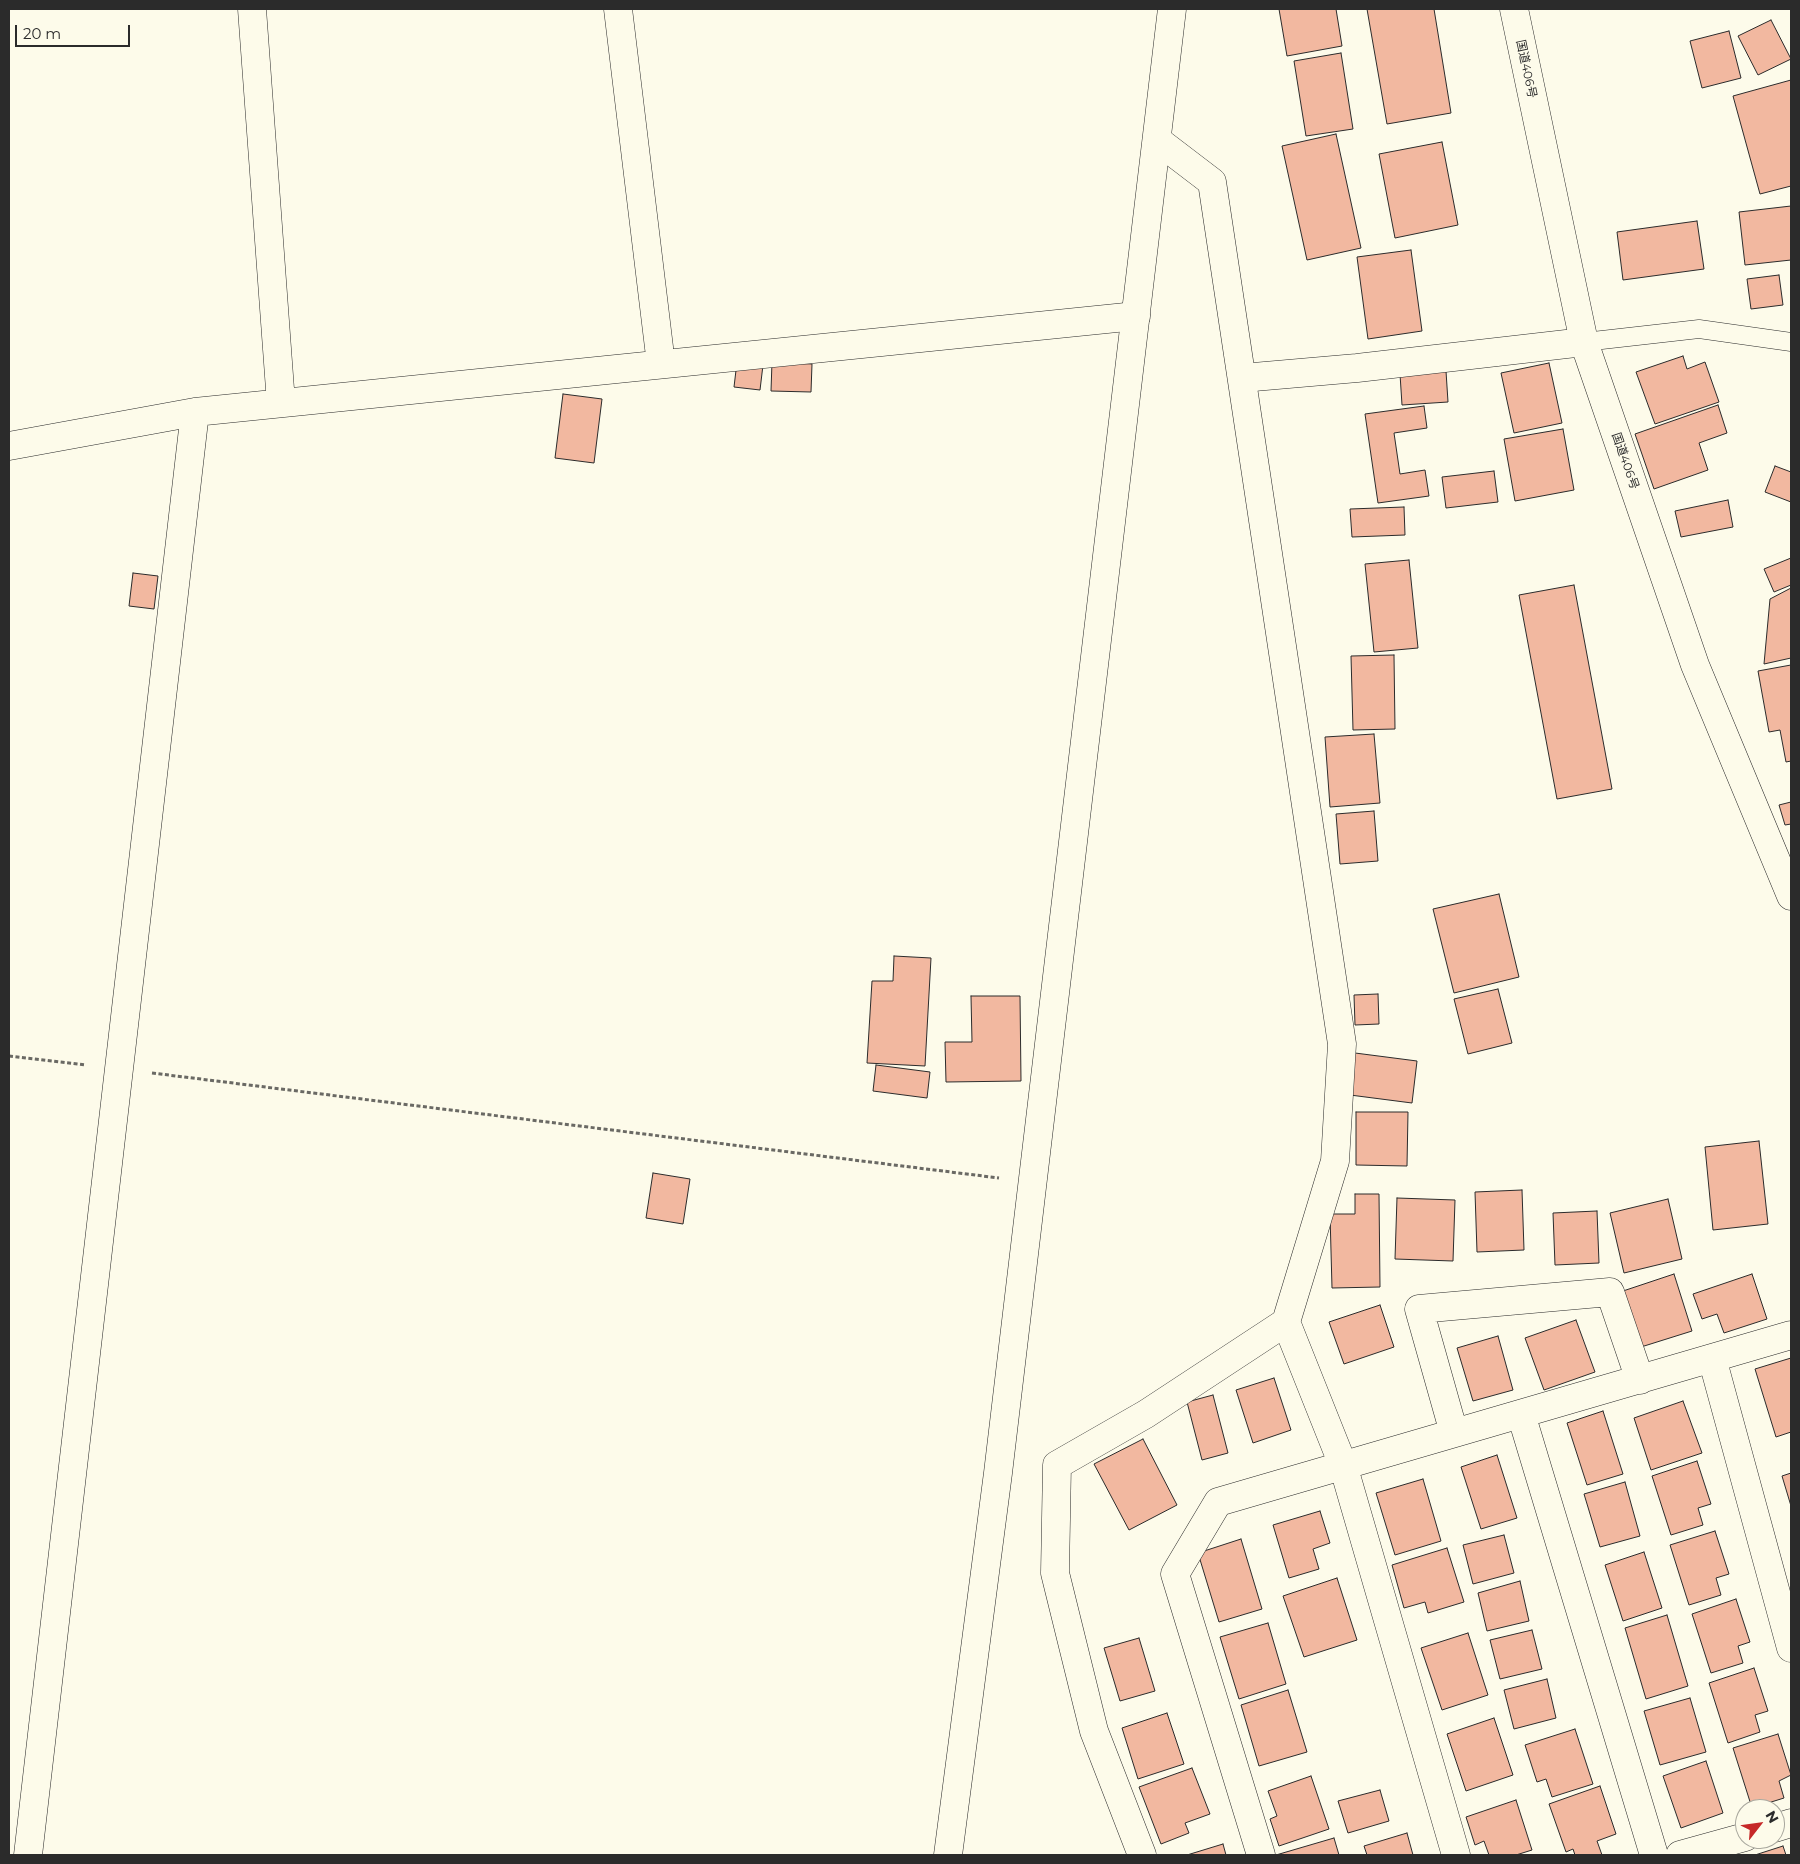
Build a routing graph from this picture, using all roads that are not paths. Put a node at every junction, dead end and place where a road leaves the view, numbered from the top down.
1 (252, 9) edge
2 (618, 9) edge
3 (1172, 9) edge
4 (1514, 9) edge
5 (1157, 140) junction
6 (1136, 316) junction
7 (1584, 342) junction
8 (1791, 342) edge
9 (661, 364) junction
10 (1242, 378) junction
11 (282, 403) junction
12 (195, 412) junction
13 (9, 446) edge
14 (1791, 896) edge
15 (1286, 1322) junction
16 (1791, 1335) edge
17 (1712, 1358) junction
18 (1640, 1380) junction
19 (1521, 1414) junction
20 (1454, 1433) junction
21 (1343, 1465) junction
22 (1791, 1648) edge
23 (1735, 1840) edge
24 (28, 1855) edge
25 (948, 1855) edge
26 (1142, 1855) edge
27 (1261, 1855) edge
28 (1456, 1855) edge
29 (1654, 1855) edge
30 (1680, 1855) edge

1 - 11 main road
2 - 9 main road
3 - 5 main road
4 - 7 main road, 国道406号
5 - 6 main road
5 - 10 main road
6 - 9 main road
6 - 25 main road
7 - 8 lane
7 - 10 main road
7 - 14 main road, 国道406号
9 - 11 main road
10 - 15 main road
11 - 12 main road
12 - 13 main road
12 - 24 main road
15 - 21 main road
15 - 26 main road
16 - 17 main road
17 - 18 main road
17 - 22 main road
18 - 19 main road
18 - 20 main road
19 - 20 main road
19 - 29 main road
20 - 21 main road
21 - 27 main road
21 - 28 main road
23 - 30 main road

